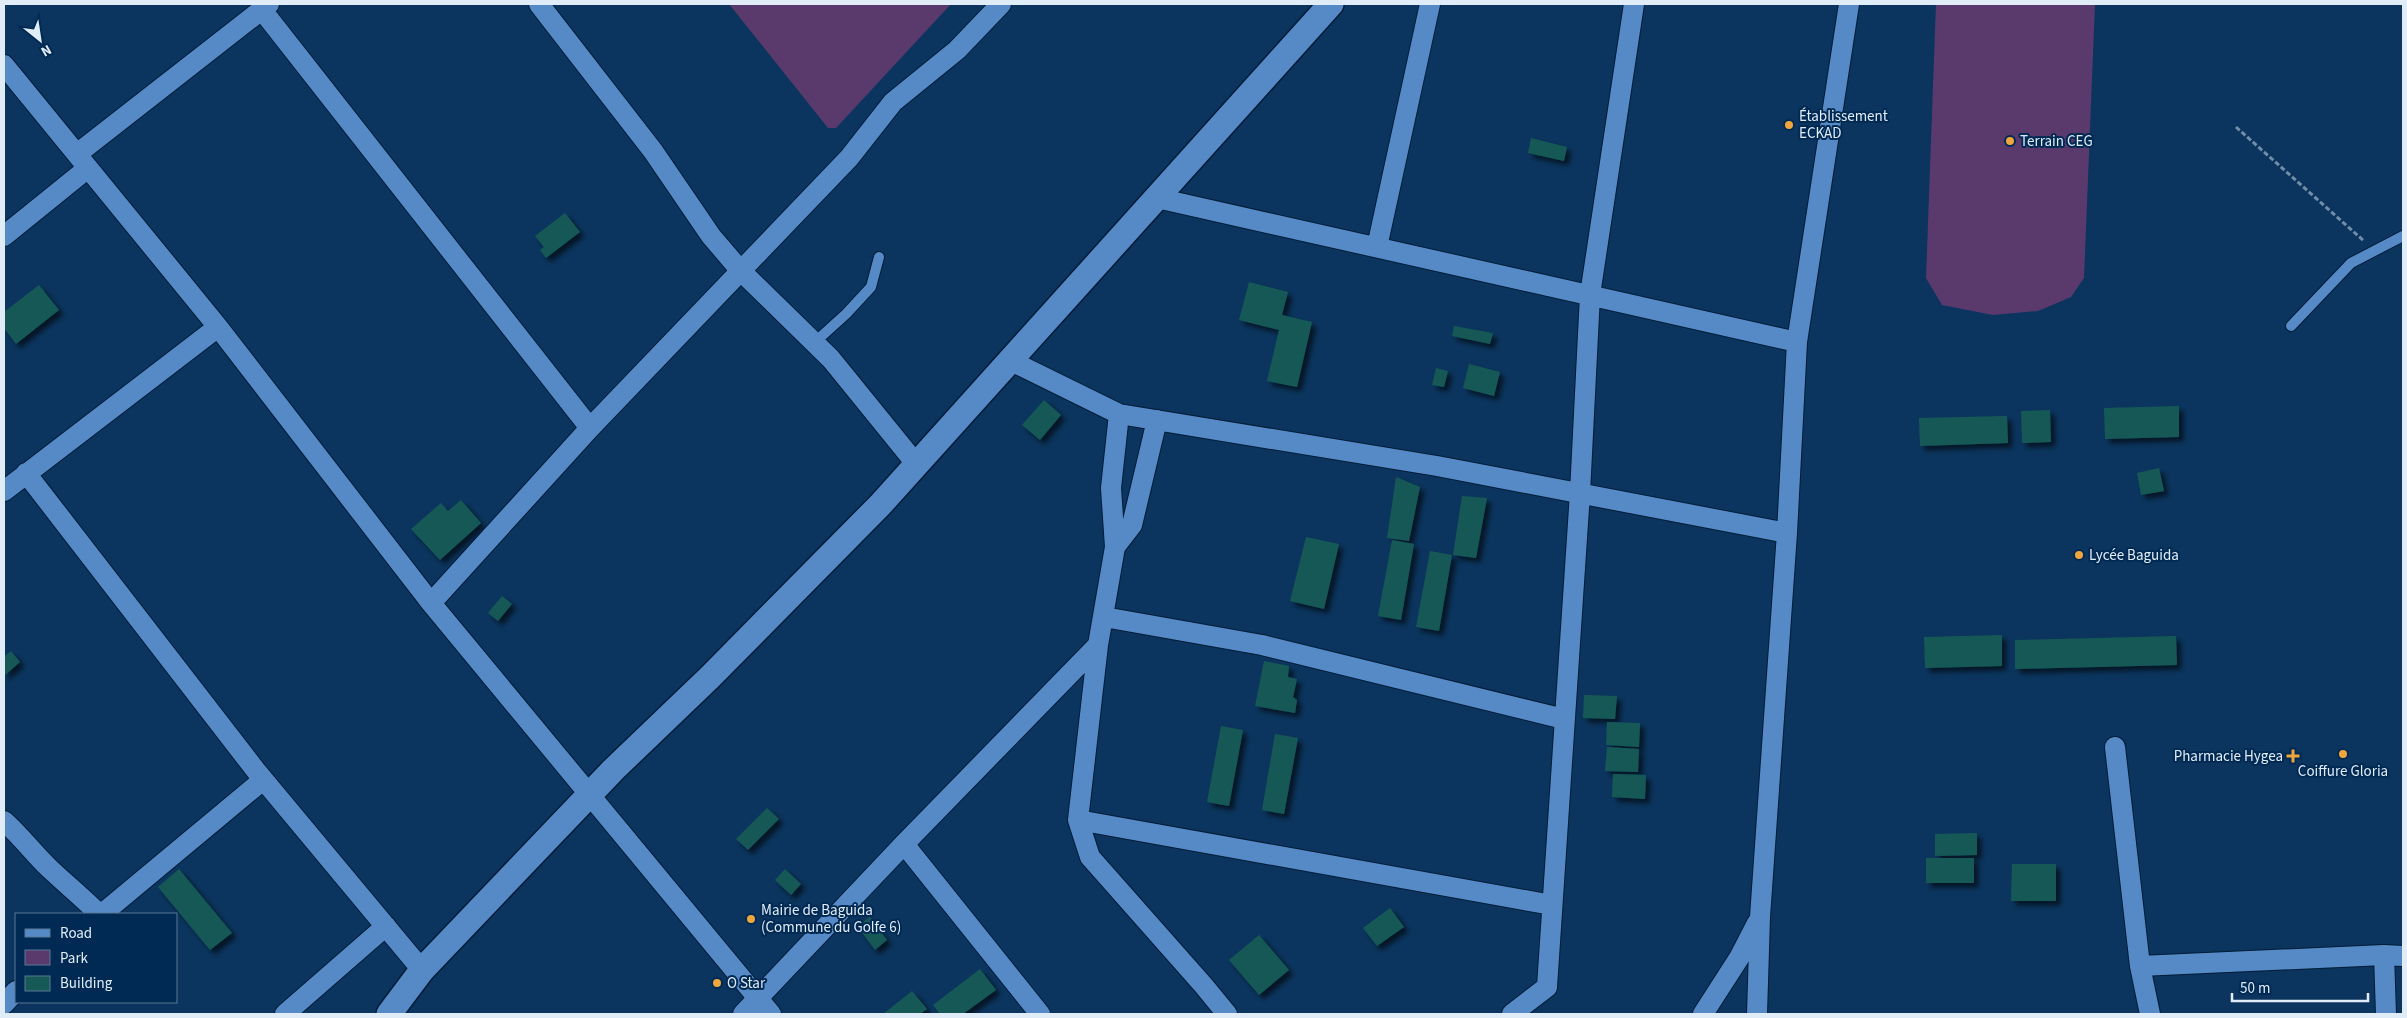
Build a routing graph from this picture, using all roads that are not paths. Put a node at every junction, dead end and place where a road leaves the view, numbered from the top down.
1 (539, 4) edge
2 (1001, 4) edge
3 (1331, 4) edge
4 (1430, 4) edge
5 (1634, 4) edge
6 (1849, 4) edge
7 (266, 7) edge
8 (4, 65) edge
9 (82, 161) junction
10 (1156, 198) junction
11 (4, 236) edge
12 (2403, 236) edge
13 (1377, 247) junction
14 (879, 257) dead end
15 (740, 270) junction
16 (1590, 295) junction
17 (2291, 326) dead end
18 (218, 327) junction
19 (814, 342) junction
20 (1797, 342) junction
21 (1011, 361) junction
22 (1119, 414) junction
23 (1158, 420) junction
24 (590, 428) junction
25 (917, 465) junction
26 (26, 473) junction
27 (4, 491) edge
28 (1580, 493) junction
29 (1787, 533) junction
30 (1115, 547) junction
31 (431, 603) junction
32 (1104, 617) junction
33 (1098, 645) junction
34 (1564, 718) junction
35 (2115, 747) dead end
36 (263, 780) junction
37 (589, 795) junction
38 (1078, 820) junction
39 (4, 821) edge
40 (904, 844) junction
41 (1552, 906) junction
42 (99, 913) edge
43 (101, 913) edge
44 (1760, 917) junction
45 (386, 926) junction
46 (2394, 956) edge
47 (2140, 966) junction
48 (422, 970) junction
49 (15, 992) edge
50 (758, 998) junction
51 (4, 1004) edge
52 (285, 1014) edge
53 (389, 1014) edge
54 (742, 1014) edge
55 (771, 1014) edge
56 (1040, 1014) edge
57 (1227, 1014) edge
58 (1512, 1014) edge
59 (1703, 1014) edge
60 (1757, 1014) edge
61 (2150, 1014) edge
62 (2386, 1014) edge

1 - 15 street
2 - 15 street
3 - 10 street
4 - 13 street
5 - 16 street
6 - 20 street
7 - 9 street
7 - 24 street
8 - 9 street
9 - 11 street
9 - 18 street
10 - 13 street
10 - 21 street
12 - 17 lane
13 - 16 street
14 - 19 lane
15 - 19 street
15 - 24 street
16 - 20 street
16 - 28 street
18 - 26 street
18 - 31 street
19 - 25 street
20 - 29 street
21 - 22 street
21 - 25 street
22 - 23 street
22 - 30 street
23 - 28 street
23 - 30 street
24 - 31 street
25 - 37 street
26 - 27 street
26 - 36 street
28 - 29 street
28 - 34 street
29 - 44 street
30 - 32 street
31 - 37 street
32 - 33 street
32 - 34 street
33 - 38 street
33 - 40 street
34 - 41 street
35 - 47 street
36 - 43 street
36 - 45 street
37 - 48 street
37 - 50 street
38 - 41 street
38 - 57 street
39 - 42 street
40 - 50 street
40 - 56 street
41 - 58 street
44 - 59 street
44 - 60 street
45 - 48 street
45 - 52 street
46 - 47 street
46 - 62 street
47 - 61 street
48 - 53 street
49 - 51 street
50 - 54 street
50 - 55 street

